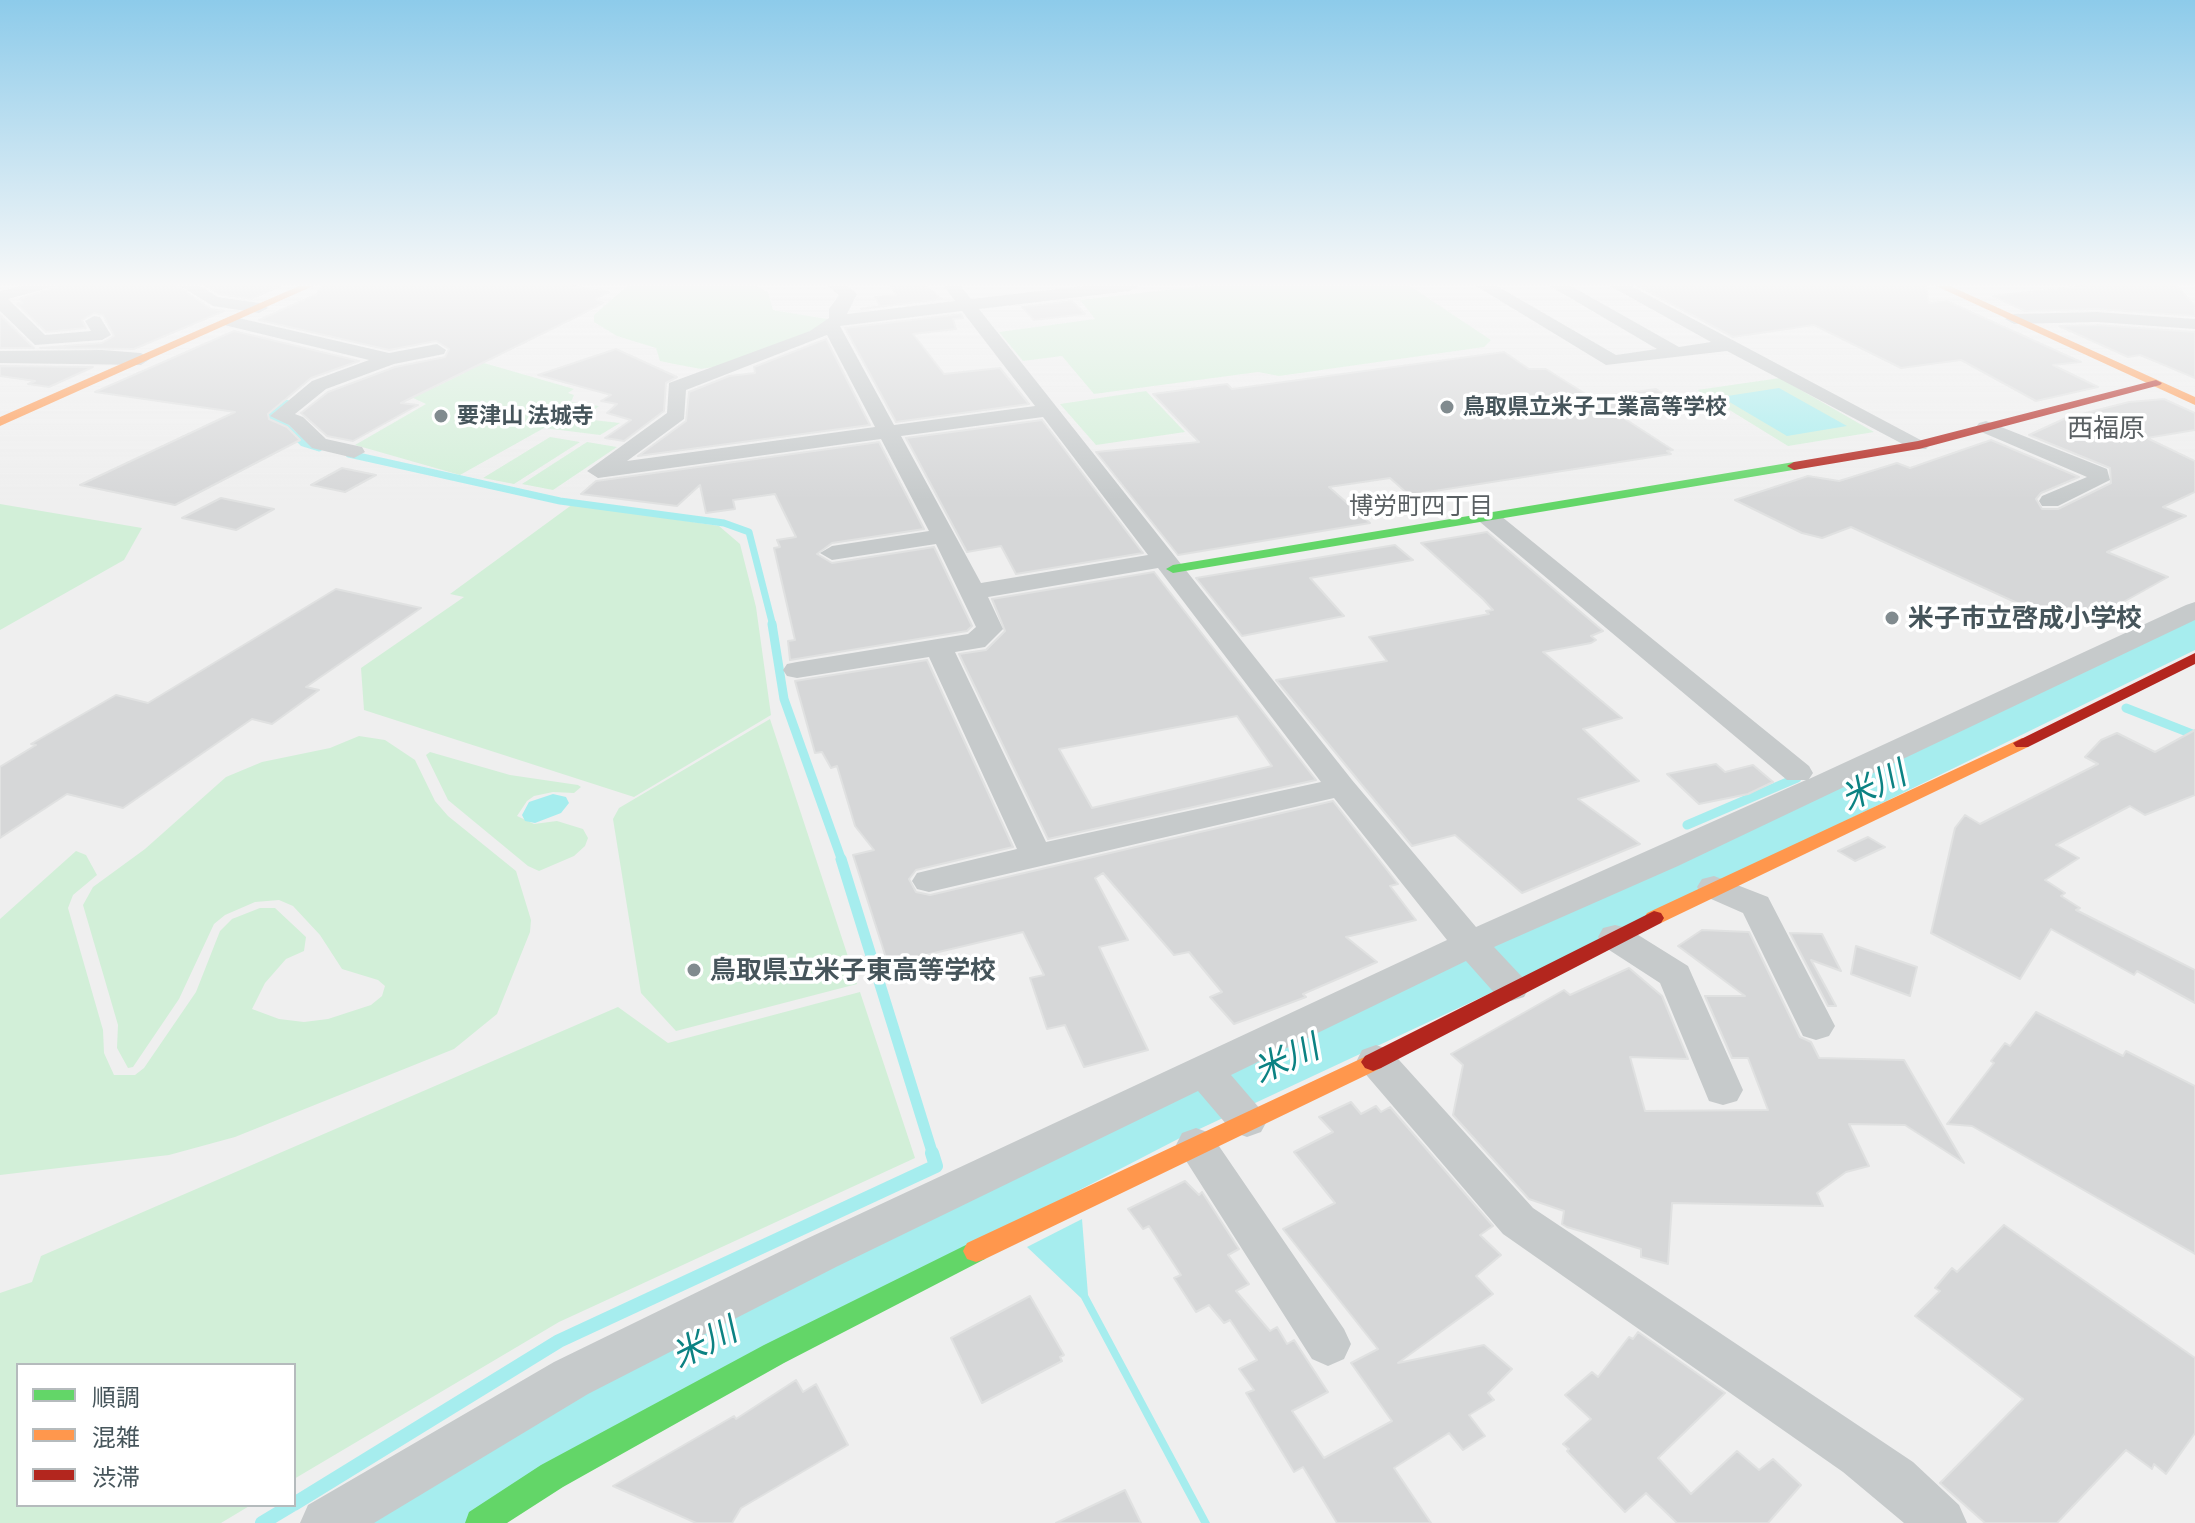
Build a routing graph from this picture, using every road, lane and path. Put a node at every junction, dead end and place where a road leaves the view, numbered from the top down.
1 (116, 357) edge
2 (146, 357) edge
3 (381, 357) edge
4 (399, 357) edge
5 (759, 357) edge
6 (851, 357) edge
7 (1007, 357) edge
8 (1606, 357) edge
9 (1640, 357) edge
10 (1754, 357) edge
11 (2098, 357) edge
12 (141, 359) junction
13 (389, 359) junction
14 (2156, 383) junction
15 (2195, 401) edge
16 (1048, 410) junction
17 (0, 422) edge
18 (1986, 427) junction
19 (887, 432) junction
20 (1919, 445) junction
21 (354, 452) dead end
22 (2050, 501) dead end
23 (1488, 517) junction
24 (943, 536) junction
25 (832, 553) dead end
26 (1167, 565) junction
27 (973, 592) junction
28 (2195, 610) edge
29 (939, 648) junction
30 (2195, 658) edge
31 (797, 670) dead end
32 (1798, 773) dead end
33 (1341, 787) junction
34 (1036, 855) junction
35 (929, 881) dead end
36 (1714, 887) junction
37 (1615, 937) junction
38 (1473, 948) junction
39 (1506, 983) junction
40 (1816, 1026) dead end
41 (1376, 1060) junction
42 (1723, 1090) dead end
43 (1224, 1094) junction
44 (1196, 1145) junction
45 (1328, 1344) dead end
46 (326, 1523) edge
47 (480, 1523) edge
48 (1941, 1523) edge

1 - 12 street
2 - 12 main road
3 - 13 street
4 - 13 street
5 - 19 street
6 - 19 street
7 - 16 street
8 - 9 street
10 - 20 street
11 - 14 main road
12 - 17 main road
13 - 21 street
14 - 15 main road
14 - 18 main road
16 - 19 street
16 - 26 street
18 - 20 main road
18 - 22 street
19 - 24 street
20 - 23 main road
23 - 26 main road
23 - 32 street
24 - 25 street
24 - 27 street
26 - 27 street
26 - 33 street
27 - 29 street
28 - 38 street
29 - 31 street
29 - 34 street
30 - 36 main road
33 - 34 street
33 - 38 street
34 - 35 street
36 - 37 main road
36 - 40 street
37 - 39 main road
37 - 42 street
38 - 39 street
38 - 43 street
39 - 41 main road
41 - 43 main road
41 - 48 street
43 - 44 main road
43 - 46 street
44 - 45 street
44 - 47 main road

